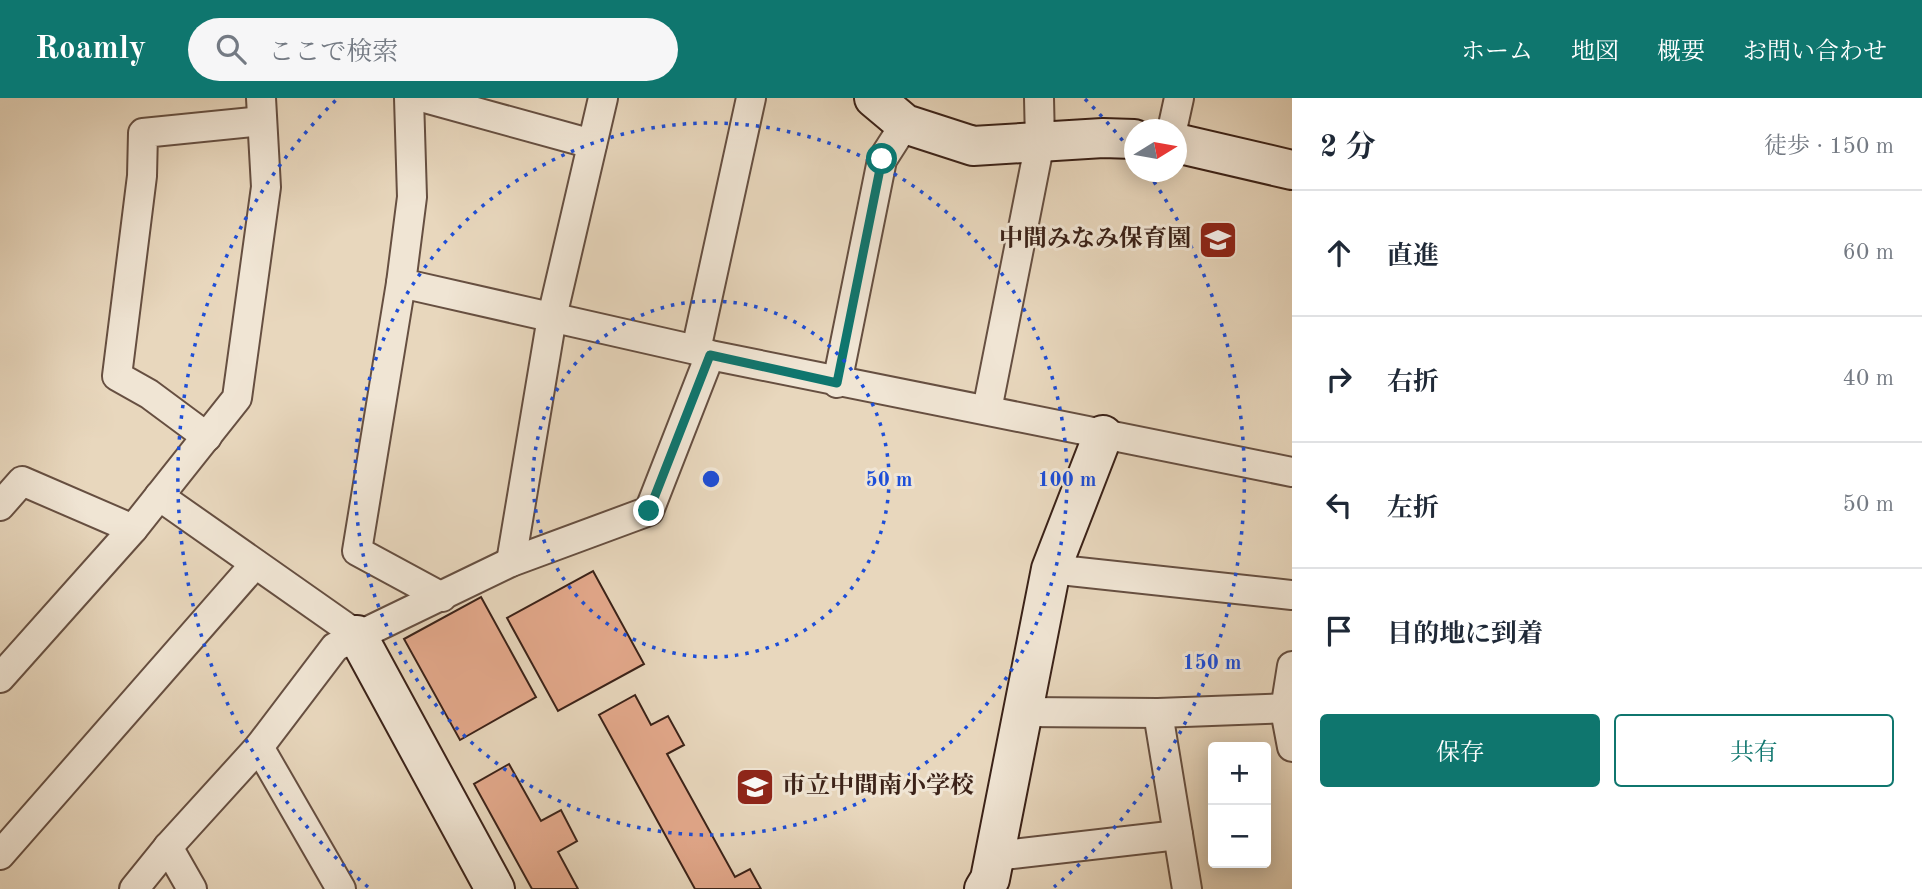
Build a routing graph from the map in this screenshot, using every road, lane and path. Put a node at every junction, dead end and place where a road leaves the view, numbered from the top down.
1 (409, 98) edge
2 (425, 98) edge
3 (603, 98) edge
4 (751, 98) edge
5 (874, 98) edge
6 (1040, 98) edge
7 (1179, 98) edge
8 (261, 109) edge
9 (1174, 119) edge
10 (905, 124) junction
11 (1124, 139) edge
12 (1040, 142) junction
13 (592, 144) junction
14 (1187, 145) edge
15 (1291, 167) edge
16 (401, 283) junction
17 (552, 317) junction
18 (703, 352) junction
19 (837, 383) junction
20 (987, 410) junction
21 (1103, 435) junction
22 (207, 437) junction
23 (1292, 472) edge
24 (159, 496) junction
25 (0, 506) edge
26 (133, 529) junction
27 (511, 562) junction
28 (255, 564) junction
29 (1051, 569) junction
30 (1292, 595) edge
31 (442, 597) junction
32 (357, 635) junction
33 (1292, 666) edge
34 (0, 678) edge
35 (1289, 709) edge
36 (1024, 712) junction
37 (1158, 713) junction
38 (259, 747) junction
39 (1292, 747) edge
40 (1178, 835) junction
41 (168, 847) junction
42 (0, 855) edge
43 (989, 872) edge
44 (134, 889) edge
45 (192, 889) edge
46 (341, 889) edge
47 (495, 889) edge
48 (1187, 889) edge

1 - 16 street
2 - 13 street
3 - 13 street
4 - 18 street
5 - 10 street
6 - 12 street
7 - 9 street
8 - 22 street
8 - 22 street
10 - 12 street
10 - 19 street
11 - 12 street
12 - 20 street
13 - 17 street
14 - 15 street
16 - 17 street
16 - 31 street
17 - 18 street
17 - 27 street
18 - 19 street
18 - 27 street
19 - 20 street
20 - 21 street
21 - 23 street
21 - 29 street
22 - 24 street
24 - 26 street
24 - 28 street
25 - 26 street
26 - 34 street
27 - 31 street
28 - 32 street
28 - 42 street
29 - 30 street
29 - 36 street
31 - 32 street
32 - 38 street
32 - 47 street
33 - 35 street
35 - 37 street
35 - 39 street
36 - 37 street
36 - 43 street
37 - 40 street
38 - 41 street
38 - 46 street
40 - 43 street
40 - 48 street
41 - 44 street
41 - 45 street

